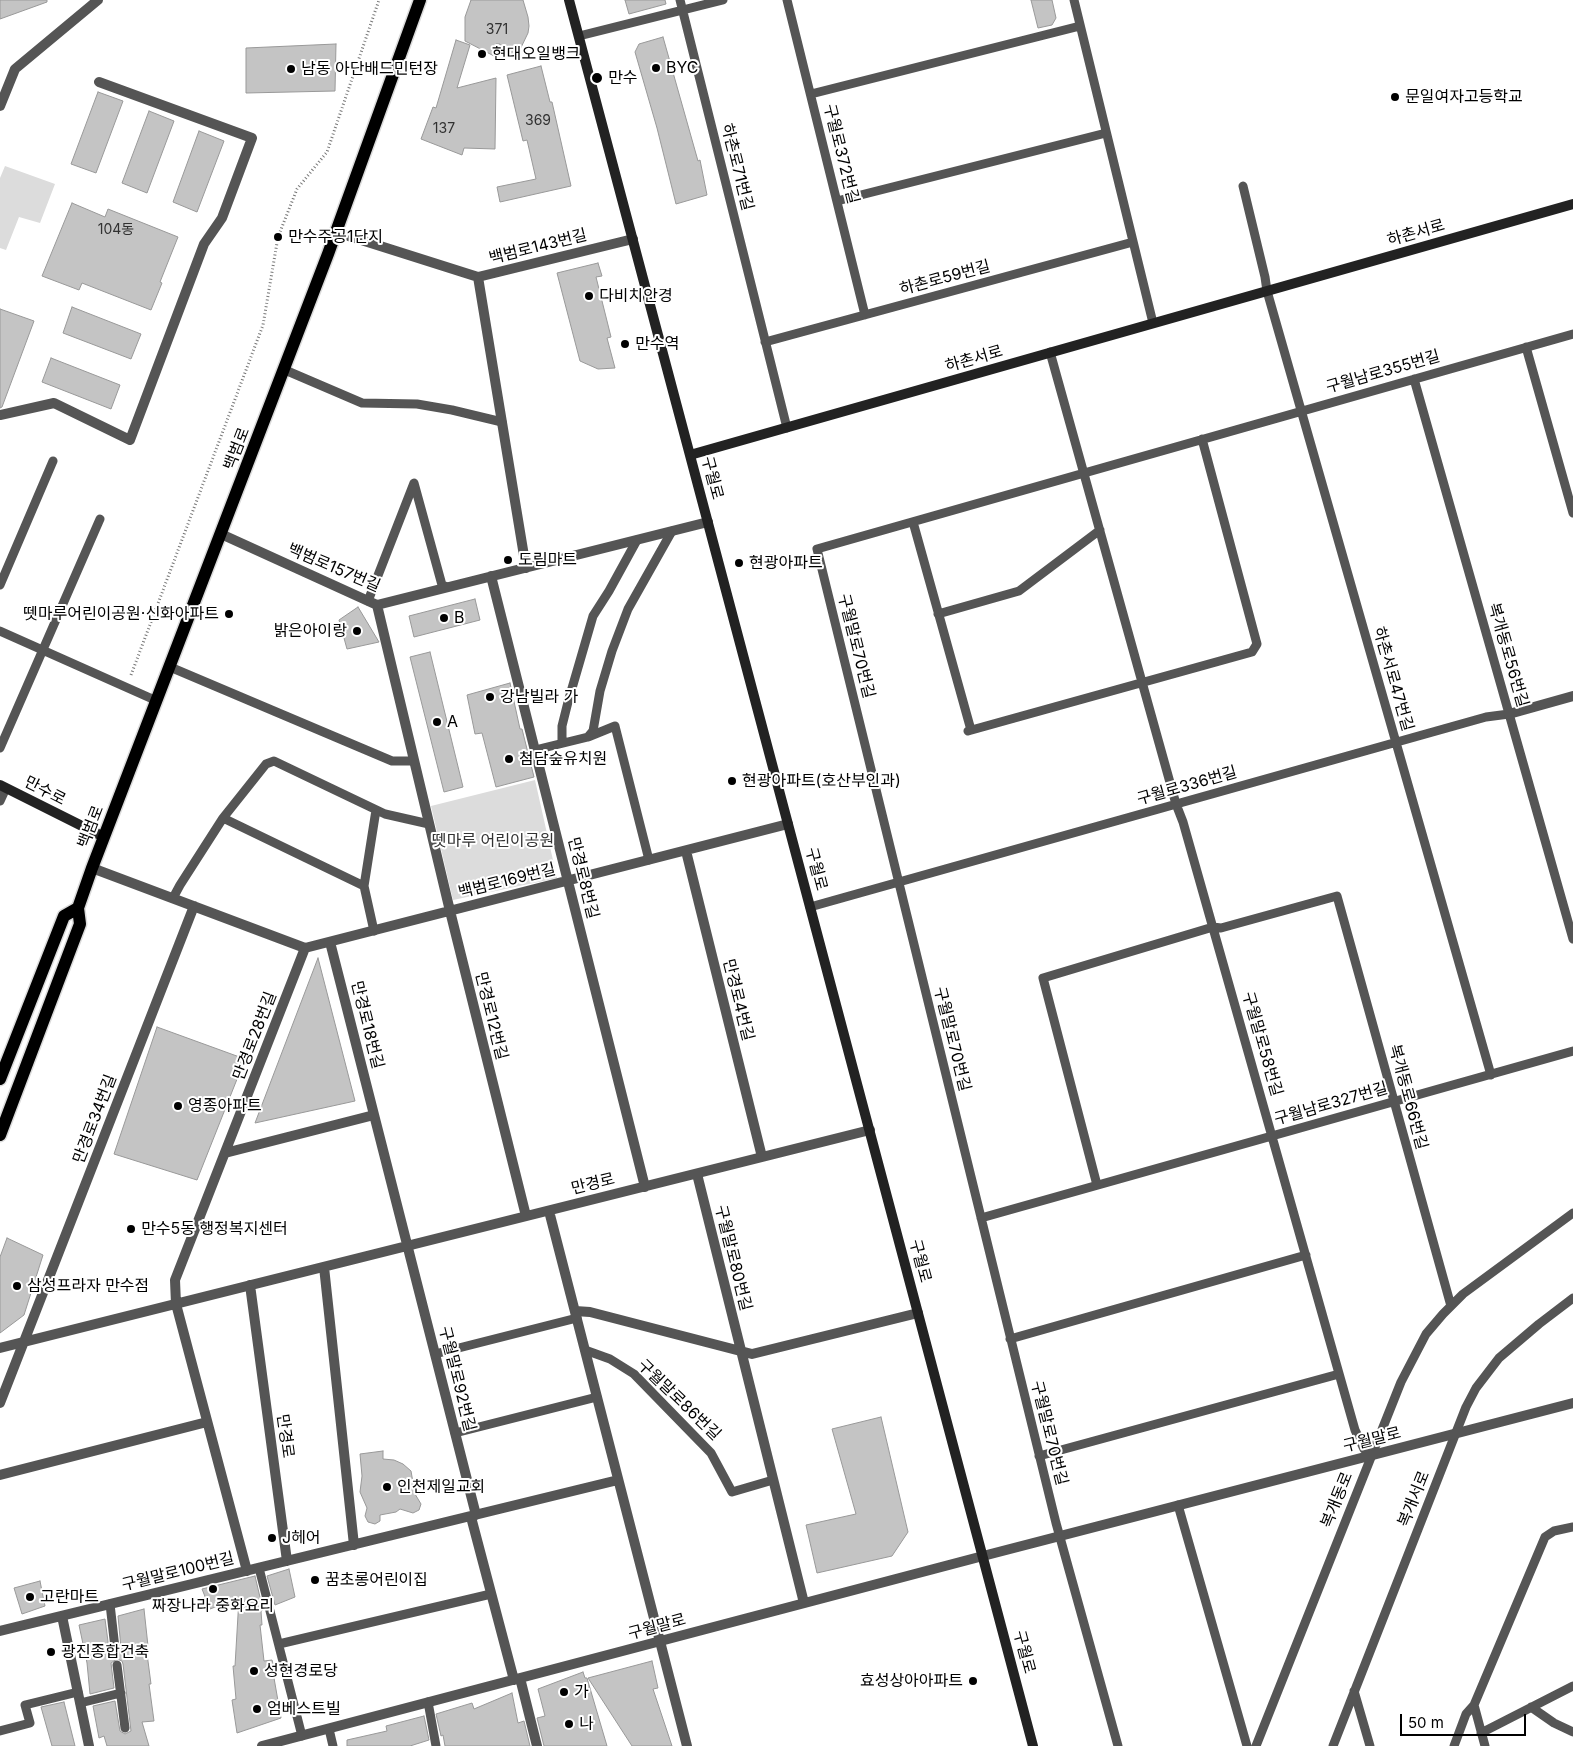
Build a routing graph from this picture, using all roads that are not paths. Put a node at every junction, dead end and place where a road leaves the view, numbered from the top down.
1 (98, 0) edge
2 (420, 0) edge
3 (569, 0) edge
4 (680, 0) edge
5 (723, 0) edge
6 (787, 0) edge
7 (1074, 0) edge
8 (682, 10) junction
9 (1080, 26) junction
10 (579, 36) junction
11 (99, 82) dead end
12 (811, 94) junction
13 (0, 106) edge
14 (1106, 133) junction
15 (1243, 186) dead end
16 (837, 201) junction
17 (1573, 204) edge
18 (336, 232) junction
19 (633, 239) junction
20 (1133, 242) junction
21 (478, 277) junction
22 (1267, 291) junction
23 (865, 315) junction
24 (1153, 323) junction
25 (1573, 334) edge
26 (765, 342) junction
27 (1526, 347) junction
28 (1050, 352) junction
29 (284, 370) junction
30 (1414, 379) junction
31 (1301, 411) junction
32 (0, 414) edge
33 (502, 422) junction
34 (787, 428) junction
35 (1202, 439) junction
36 (690, 455) junction
37 (53, 461) dead end
38 (1084, 473) junction
39 (1573, 513) edge
40 (100, 519) dead end
41 (708, 522) junction
42 (913, 522) junction
43 (1100, 530) junction
44 (672, 531) junction
45 (221, 534) junction
46 (637, 540) junction
47 (816, 549) joint
48 (526, 568) junction
49 (491, 576) junction
50 (0, 585) edge
51 (447, 587) junction
52 (372, 603) junction
53 (938, 614) junction
54 (0, 631) edge
55 (43, 650) junction
56 (170, 667) junction
57 (1142, 683) junction
58 (1573, 696) edge
59 (157, 701) junction
60 (1509, 714) junction
61 (588, 737) junction
62 (562, 743) junction
63 (1396, 743) junction
64 (0, 748) edge
65 (535, 750) junction
66 (414, 761) junction
67 (3, 786) edge
68 (0, 801) edge
69 (1176, 804) junction
70 (376, 810) junction
71 (223, 818) junction
72 (429, 824) junction
73 (788, 824) junction
74 (104, 837) junction
75 (686, 851) junction
76 (649, 860) junction
77 (92, 868) junction
78 (568, 881) junction
79 (898, 882) junction
80 (364, 886) junction
81 (173, 898) junction
82 (194, 906) junction
83 (810, 907) junction
84 (78, 908) junction
85 (450, 912) junction
86 (1213, 927) junction
87 (374, 931) junction
88 (1573, 939) edge
89 (330, 942) junction
90 (306, 948) junction
91 (1573, 1052) edge
92 (1491, 1075) junction
93 (0, 1080) edge
94 (1395, 1102) junction
95 (374, 1115) junction
96 (870, 1130) junction
97 (0, 1135) edge
98 (1272, 1136) junction
99 (225, 1153) junction
100 (762, 1157) junction
101 (696, 1174) junction
102 (1097, 1185) junction
103 (645, 1187) junction
104 (549, 1211) junction
105 (1573, 1213) edge
106 (526, 1216) junction
107 (981, 1218) junction
108 (408, 1246) junction
109 (1306, 1255) junction
110 (324, 1267) junction
111 (250, 1285) junction
112 (1573, 1298) edge
113 (176, 1304) junction
114 (1451, 1306) junction
115 (918, 1313) junction
116 (576, 1315) junction
117 (1010, 1339) junction
118 (24, 1342) junction
119 (0, 1348) edge
120 (585, 1350) junction
121 (741, 1350) junction
122 (435, 1354) junction
123 (1339, 1374) junction
124 (597, 1397) junction
125 (0, 1403) edge
126 (1573, 1403) edge
127 (207, 1422) junction
128 (455, 1433) junction
129 (1456, 1433) junction
130 (1371, 1455) junction
131 (1039, 1456) junction
132 (0, 1475) edge
133 (618, 1480) junction
134 (773, 1480) junction
135 (1178, 1505) junction
136 (473, 1516) junction
137 (1573, 1526) edge
138 (1059, 1536) junction
139 (354, 1545) junction
140 (983, 1556) junction
141 (287, 1561) junction
142 (259, 1568) junction
143 (246, 1571) junction
144 (491, 1594) junction
145 (804, 1603) junction
146 (110, 1604) junction
147 (62, 1616) junction
148 (0, 1631) edge
149 (660, 1641) junction
150 (279, 1644) junction
151 (115, 1648) dead end
152 (118, 1665) dead end
153 (517, 1679) junction
154 (1573, 1686) edge
155 (1354, 1691) junction
156 (78, 1692) junction
157 (121, 1693) junction
158 (428, 1702) junction
159 (80, 1703) junction
160 (1474, 1704) junction
161 (1531, 1707) junction
162 (125, 1728) dead end
163 (329, 1729) junction
164 (0, 1731) edge
165 (1573, 1732) edge
166 (1482, 1734) junction
167 (302, 1736) junction
168 (276, 1744) edge
169 (89, 1746) edge
170 (262, 1746) edge
171 (333, 1746) edge
172 (436, 1746) edge
173 (537, 1746) edge
174 (687, 1746) edge
175 (1033, 1746) edge
176 (1118, 1746) edge
177 (1247, 1746) edge
178 (1256, 1746) edge
179 (1332, 1746) edge
180 (1370, 1746) edge
181 (1454, 1746) edge
182 (1485, 1746) edge

1 - 13 street
2 - 18 main road, 백범로
3 - 10 main road, 구월로
4 - 8 lane, 하촌로71번길
5 - 8 lane
6 - 12 lane, 구월로372번길
7 - 9 lane
8 - 10 lane
8 - 26 lane, 하촌로71번길
9 - 12 lane
9 - 14 lane
10 - 19 main road, 구월로
11 - 32 street
12 - 16 lane, 구월로372번길
14 - 16 lane
14 - 20 lane
15 - 22 lane
16 - 23 lane, 구월로372번길
17 - 22 main road, 하촌서로
18 - 21 street, 백범로143번길
18 - 29 main road, 백범로
19 - 21 street, 백범로143번길
19 - 36 main road, 구월로
20 - 23 lane, 하촌로59번길
20 - 24 lane
21 - 33 street
22 - 24 main road, 하촌서로
22 - 31 lane, 하촌서로47번길
23 - 26 lane, 하촌로59번길
24 - 28 main road, 하촌서로
25 - 27 lane, 구월남로355번길
26 - 34 lane, 하촌로71번길
27 - 30 lane, 구월남로355번길
27 - 39 lane
28 - 34 main road, 하촌서로
28 - 38 lane, 구월말로58번길
29 - 33 lane
29 - 45 main road, 백범로
30 - 31 lane, 구월남로355번길
30 - 60 lane, 복개동로56번길
31 - 35 lane, 구월남로355번길
31 - 63 lane, 하촌서로47번길
33 - 48 street
34 - 36 main road, 하촌서로
35 - 38 lane, 구월남로355번길
35 - 57 lane
36 - 41 main road, 구월로
37 - 50 lane
38 - 42 lane, 구월남로355번길
38 - 43 lane, 구월말로58번길
40 - 55 lane
41 - 44 street, 백범로157번길
41 - 73 main road, 구월로
42 - 47 lane, 구월남로355번길
42 - 53 lane
43 - 53 lane
43 - 57 lane, 구월말로58번길
44 - 46 street, 백범로157번길
44 - 61 lane
45 - 52 street, 백범로157번길
45 - 56 main road, 백범로
46 - 48 street, 백범로157번길
46 - 62 lane
47 - 79 lane, 구월말로70번길
48 - 49 street, 백범로157번길
49 - 51 street, 백범로157번길
49 - 65 street, 만경로8번길
51 - 52 street, 백범로157번길
51 - 52 lane
52 - 66 street, 만경로12번길
53 - 57 lane
54 - 55 lane
55 - 59 lane
55 - 64 lane
56 - 59 main road, 백범로
56 - 66 lane
57 - 69 lane, 구월말로58번길
58 - 60 street, 구월로336번길
59 - 74 main road, 백범로
60 - 63 lane, 구월로336번길
60 - 88 lane, 복개동로56번길
61 - 62 lane
61 - 76 lane
62 - 65 lane
63 - 69 lane, 구월로336번길
63 - 92 lane, 하촌서로47번길
65 - 78 street, 만경로8번길
66 - 72 street, 만경로12번길
67 - 68 lane
67 - 74 main road, 만수로
69 - 79 lane, 구월로336번길
69 - 86 lane, 구월말로58번길
70 - 71 lane
70 - 72 lane
70 - 80 lane
71 - 80 lane
71 - 81 lane
72 - 85 street, 만경로12번길
73 - 75 street, 백범로169번길
73 - 83 main road, 구월로
74 - 77 main road, 백범로
75 - 76 street, 백범로169번길
75 - 100 street, 만경로4번길
76 - 78 street, 백범로169번길
77 - 81 street
77 - 84 main road, 백범로
78 - 85 street, 백범로169번길
78 - 103 street, 만경로8번길
79 - 83 lane, 구월로336번길
79 - 107 lane, 구월말로70번길
80 - 87 lane
81 - 82 street
82 - 90 street
82 - 118 street, 만경로34번길
83 - 96 main road, 구월로
84 - 93 main road, 백범로
84 - 97 main road, 백범로
85 - 87 street, 백범로169번길
85 - 106 street, 만경로12번길
86 - 94 lane, 복개동로66번길
86 - 98 lane, 구월말로58번길
86 - 102 lane
87 - 89 street, 백범로169번길
89 - 90 street, 백범로169번길
89 - 95 street, 만경로18번길
90 - 99 street, 만경로28번길
91 - 92 lane, 구월남로327번길
92 - 94 lane, 구월남로327번길
94 - 98 lane, 구월남로327번길
94 - 114 lane, 복개동로66번길
95 - 99 street
95 - 108 street, 만경로18번길
96 - 100 street, 만경로
96 - 115 main road, 구월로
98 - 102 lane, 구월남로327번길
98 - 109 lane, 구월말로58번길
99 - 113 street, 만경로28번길
100 - 101 street, 만경로
101 - 103 street, 만경로
101 - 121 street, 구월말로80번길
102 - 107 lane, 구월남로327번길
103 - 104 street, 만경로
104 - 106 street, 만경로
104 - 116 street
105 - 114 lane, 복개동로
106 - 108 street, 만경로
107 - 117 lane, 구월말로70번길
108 - 110 street, 만경로
108 - 122 street, 구월말로92번길
109 - 117 lane
109 - 123 lane, 구월말로58번길
110 - 111 street, 만경로
110 - 139 street
111 - 113 street, 만경로
111 - 141 street, 만경로
112 - 129 lane, 복개서로
113 - 118 street, 만경로
113 - 127 street, 구월말로100번길
114 - 130 lane, 복개동로
115 - 121 street
115 - 140 main road, 구월로
116 - 120 street
116 - 121 street
116 - 122 lane
117 - 131 lane, 구월말로70번길
118 - 119 street, 만경로
118 - 125 street, 만경로34번길
120 - 124 street
120 - 134 lane, 구월말로86번길
121 - 134 street, 구월말로80번길
122 - 128 street, 구월말로92번길
123 - 130 lane, 구월말로58번길
123 - 131 lane
124 - 128 lane
124 - 133 street
126 - 129 street, 구월말로
127 - 132 street
127 - 143 street, 구월말로100번길
128 - 136 street, 구월말로92번길
129 - 130 street, 구월말로
129 - 155 lane, 복개서로
130 - 135 street, 구월말로
130 - 178 lane, 복개동로
131 - 138 lane, 구월말로70번길
133 - 136 street
133 - 149 street
134 - 145 street, 구월말로80번길
135 - 138 street, 구월말로
135 - 177 lane
136 - 139 street
136 - 144 street, 구월말로92번길
137 - 160 lane
138 - 140 street, 구월말로
138 - 176 lane
139 - 141 street
140 - 145 street, 구월말로
140 - 175 main road, 구월로
141 - 142 street
142 - 143 street, 구월말로100번길
142 - 150 lane, 구월말로100번길
143 - 146 street, 구월말로100번길
144 - 150 lane
144 - 153 street, 구월말로92번길
145 - 149 street, 구월말로
146 - 147 street, 구월말로100번길
146 - 151 lane
147 - 148 street, 구월말로100번길
147 - 156 street
149 - 153 street, 구월말로
149 - 174 street
150 - 167 lane, 구월말로100번길
152 - 157 lane
153 - 158 street, 구월말로
153 - 173 street, 구월말로92번길
154 - 161 lane
155 - 179 lane, 복개서로
155 - 180 lane
156 - 159 street
156 - 164 lane
157 - 159 lane
157 - 162 lane
158 - 163 street, 구월말로
158 - 172 lane
159 - 169 street
160 - 166 lane
160 - 181 lane
161 - 165 lane
161 - 166 lane
163 - 167 street, 구월말로
163 - 171 lane
166 - 182 lane
167 - 168 street, 구월말로
168 - 170 street, 구월말로

